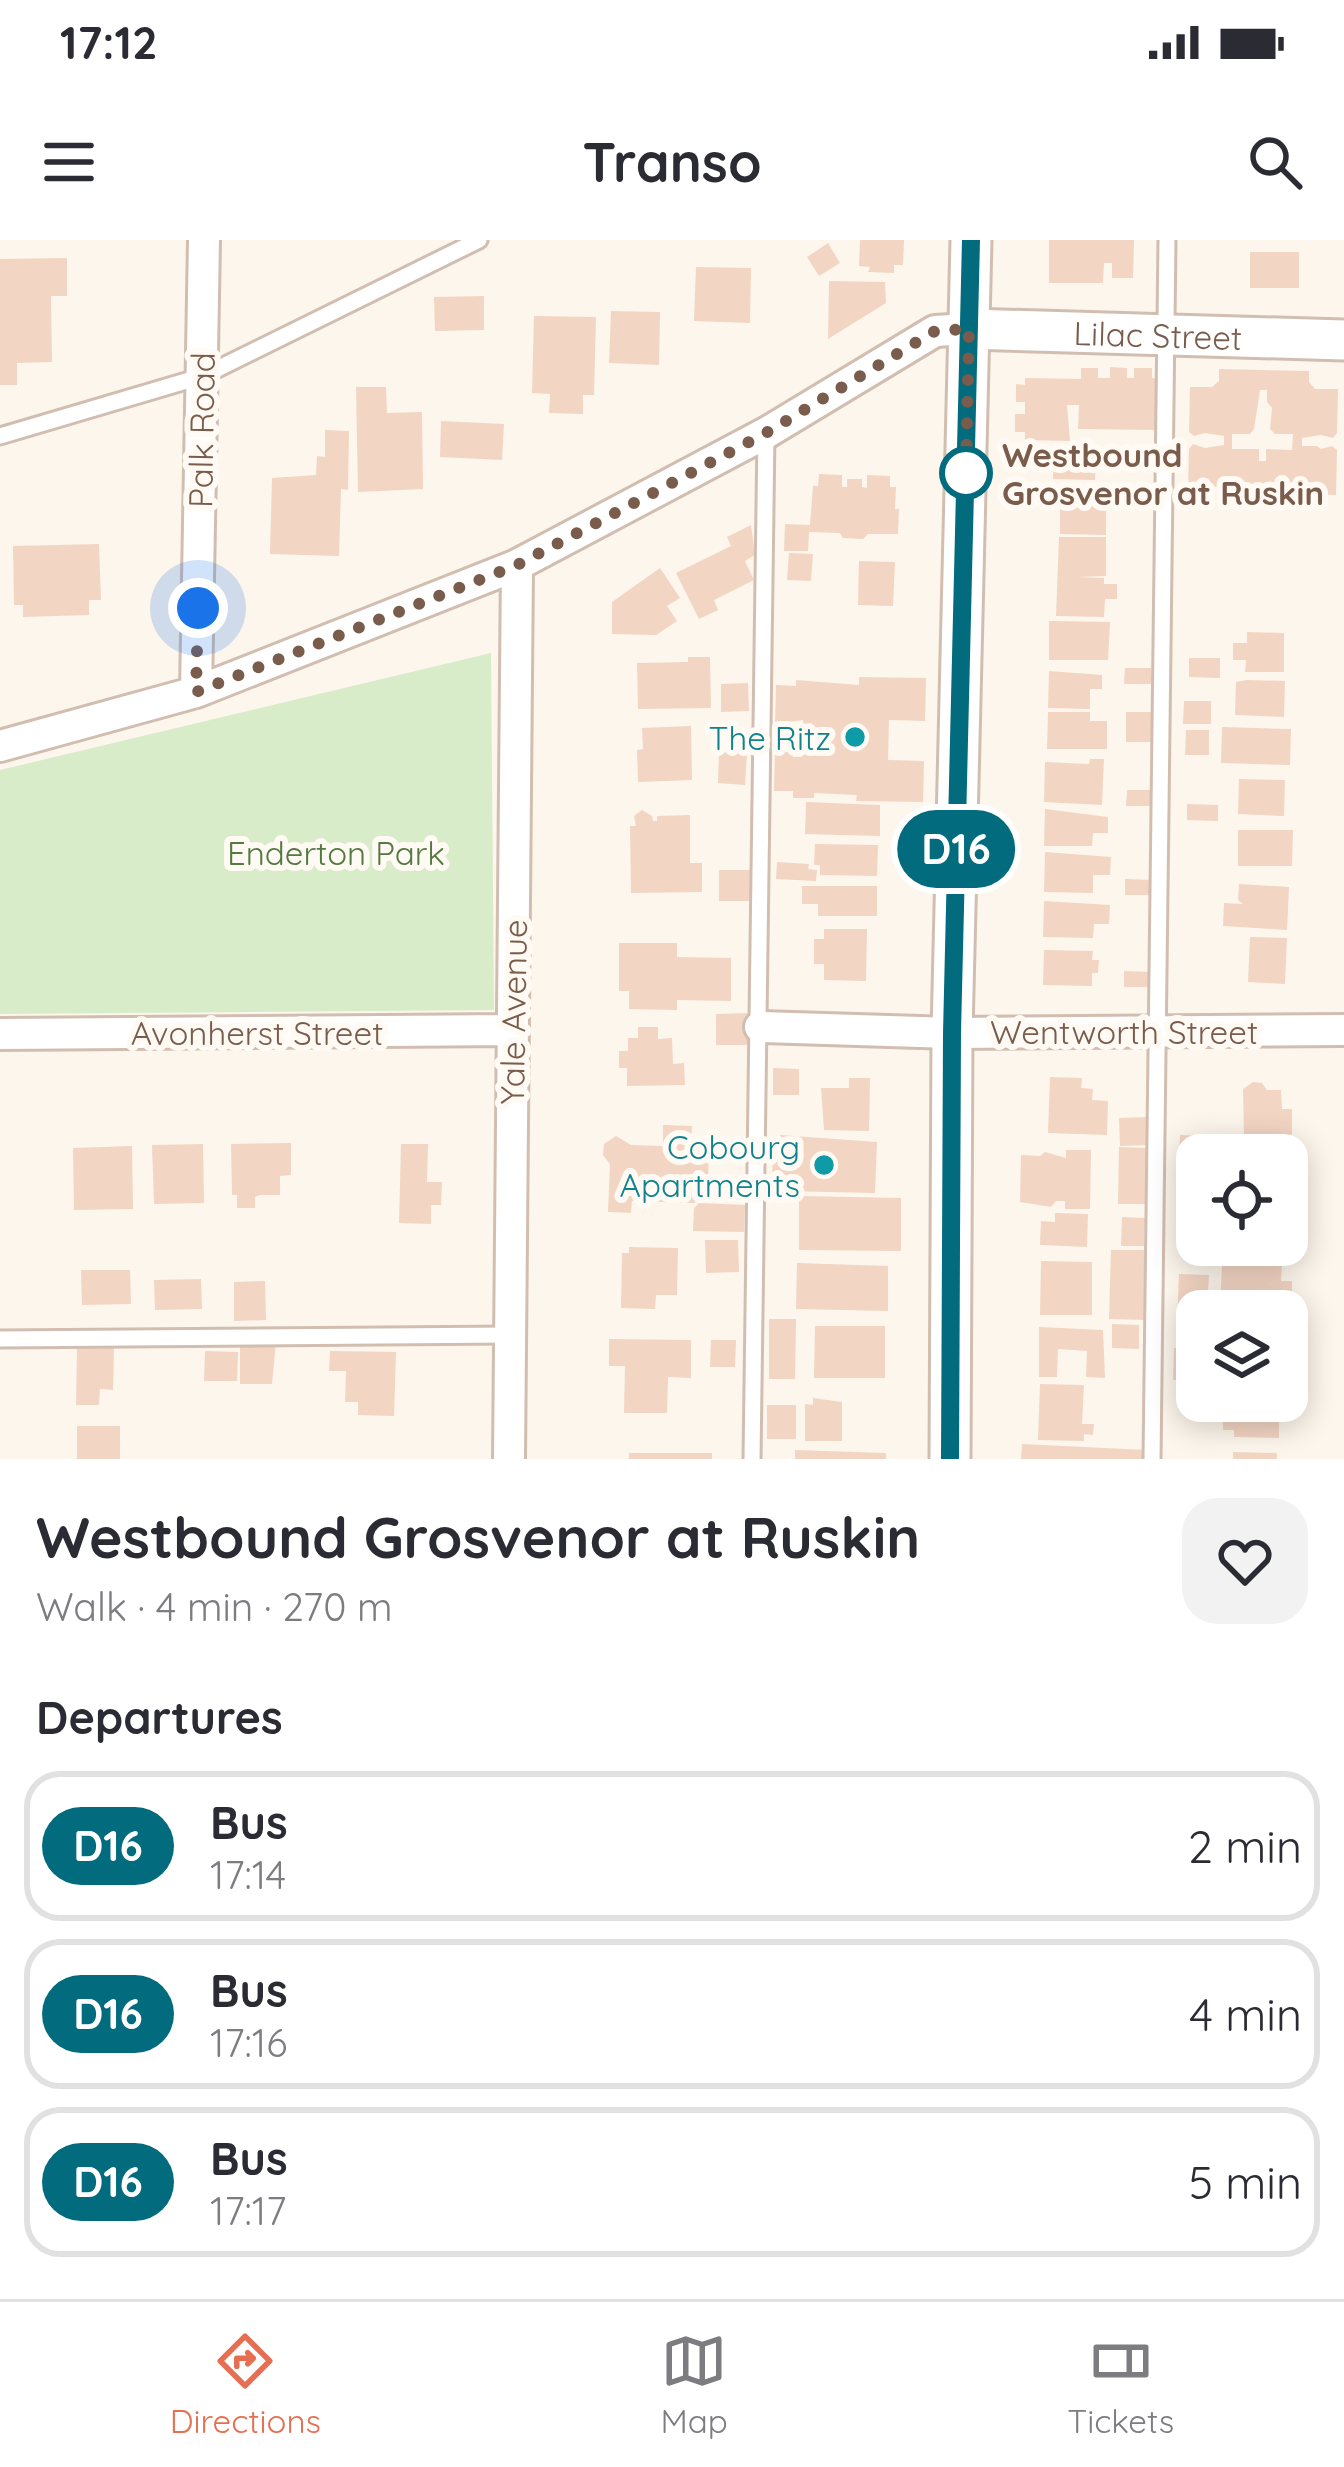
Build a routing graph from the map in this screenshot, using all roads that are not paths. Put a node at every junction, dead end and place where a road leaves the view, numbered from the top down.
1 (204, 240) edge
2 (479, 240) edge
3 (971, 240) edge
4 (1167, 240) edge
5 (969, 329) junction
6 (1166, 337) junction
7 (1344, 340) edge
8 (203, 376) junction
9 (766, 433) junction
10 (0, 436) edge
11 (517, 565) junction
12 (196, 692) junction
13 (0, 746) edge
14 (760, 1028) junction
15 (1158, 1029) junction
16 (513, 1030) junction
17 (1344, 1030) edge
18 (952, 1033) junction
19 (0, 1034) edge
20 (510, 1335) junction
21 (0, 1339) edge
22 (509, 1459) edge
23 (752, 1459) edge
24 (950, 1459) edge
25 (1152, 1459) edge

1 - 8 street, Palk Road
2 - 8 lane
3 - 5 street
4 - 6 lane
5 - 6 street, Lilac Street
5 - 9 street
5 - 18 street
6 - 7 street, Lilac Street
6 - 15 lane
8 - 10 lane
8 - 12 street, Palk Road
9 - 11 street
9 - 14 lane
11 - 12 street
11 - 16 street, Yale Avenue
12 - 13 street
14 - 18 street, Wentworth Street
14 - 23 lane
15 - 17 street, Wentworth Street
15 - 18 street, Wentworth Street
15 - 25 lane
16 - 19 street, Avonherst Street
16 - 20 street, Yale Avenue
18 - 24 street
20 - 21 lane
20 - 22 street, Yale Avenue

